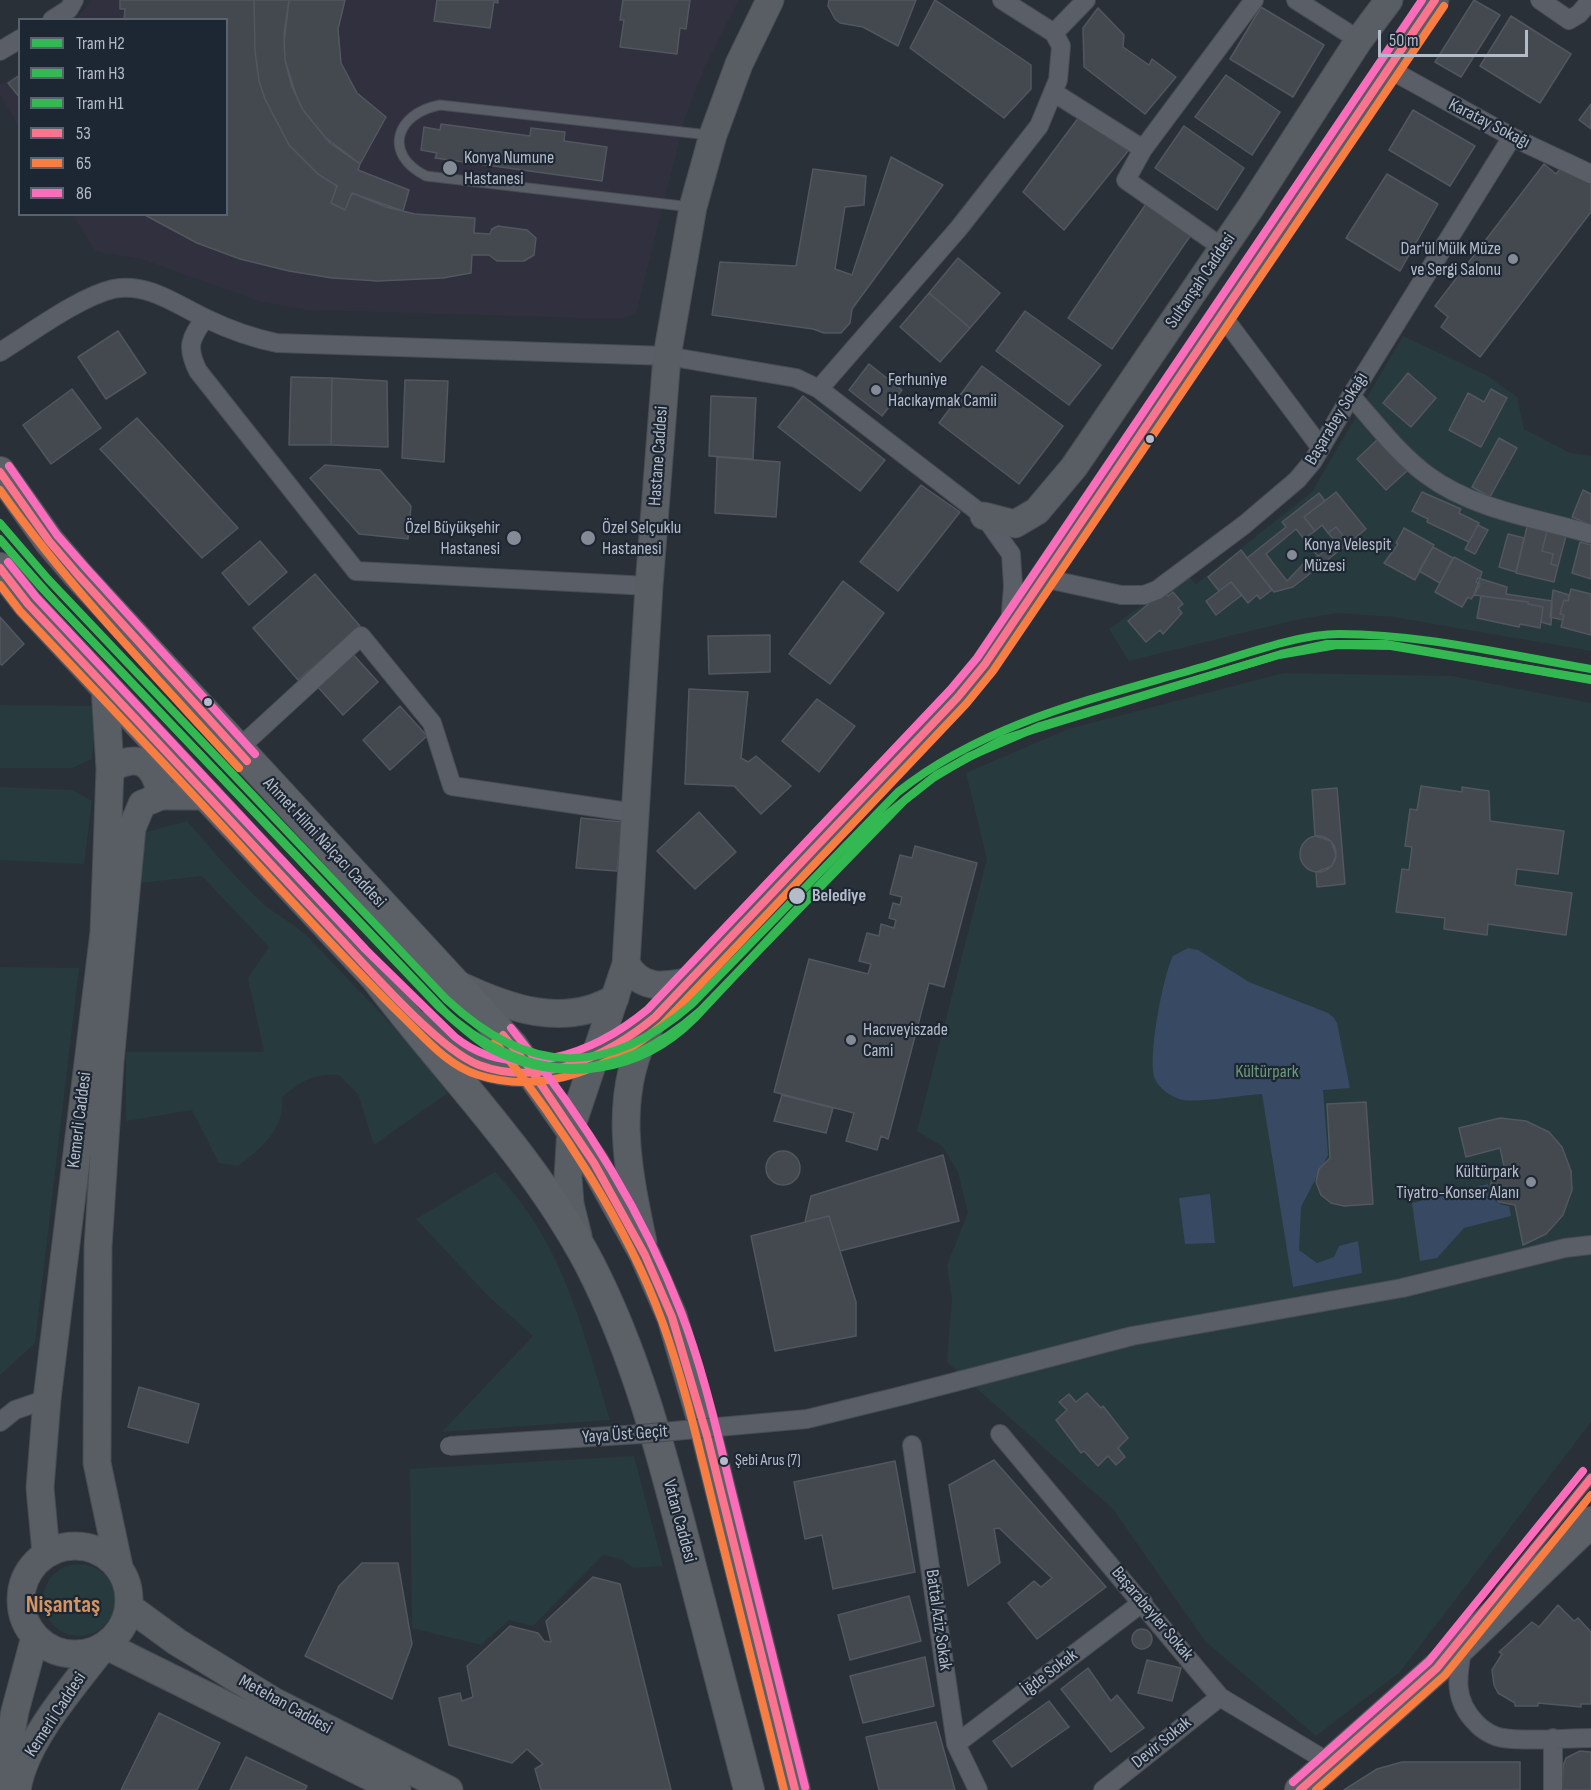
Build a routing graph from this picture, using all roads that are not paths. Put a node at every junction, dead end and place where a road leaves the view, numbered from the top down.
1 (74, 0) edge
2 (770, 0) edge
3 (1002, 0) edge
4 (1086, 0) edge
5 (1254, 0) edge
6 (1296, 0) edge
7 (1389, 0) edge
8 (1435, 0) edge
9 (1540, 0) edge
10 (1591, 0) edge
11 (55, 18) edge
12 (1054, 33) junction
13 (1359, 39) junction
14 (18, 40) edge
15 (0, 51) edge
16 (1389, 69) junction
17 (1053, 92) junction
18 (713, 135) junction
19 (1512, 137) junction
20 (1143, 149) junction
21 (1591, 174) edge
22 (693, 207) junction
23 (1223, 248) junction
24 (1221, 314) junction
25 (205, 318) junction
26 (0, 352) edge
27 (667, 356) junction
28 (819, 389) junction
29 (1351, 396) junction
30 (1321, 448) junction
31 (0, 472) edge
32 (984, 516) junction
33 (1591, 534) edge
34 (1066, 546) junction
35 (0, 568) edge
36 (1041, 581) junction
37 (1079, 585) junction
38 (649, 586) junction
39 (1010, 627) junction
40 (105, 687) junction
41 (237, 750) junction
42 (110, 769) junction
43 (161, 796) junction
44 (209, 796) junction
45 (635, 813) junction
46 (626, 964) junction
47 (376, 978) junction
48 (686, 982) junction
49 (456, 984) junction
50 (615, 998) junction
51 (655, 1017) junction
52 (595, 1057) junction
53 (532, 1071) junction
54 (571, 1128) junction
55 (1591, 1245) edge
56 (645, 1256) junction
57 (587, 1260) junction
58 (47, 1399) junction
59 (0, 1422) edge
60 (1000, 1434) dead end
61 (912, 1445) dead end
62 (449, 1446) dead end
63 (1591, 1478) edge
64 (1591, 1522) edge
65 (46, 1553) junction
66 (119, 1567) junction
67 (1143, 1602) junction
68 (129, 1607) junction
69 (35, 1637) junction
70 (1464, 1644) junction
71 (105, 1645) junction
72 (1437, 1668) junction
73 (1220, 1696) junction
74 (8, 1714) edge
75 (1553, 1738) junction
76 (1591, 1738) edge
77 (956, 1744) junction
78 (1330, 1763) junction
79 (17, 1787) edge
80 (397, 1790) edge
81 (448, 1790) edge
82 (749, 1790) edge
83 (795, 1790) edge
84 (978, 1790) edge
85 (1103, 1790) edge
86 (1300, 1790) edge
87 (1553, 1790) edge

1 - 11 street
2 - 18 street, Hastane Caddesi
3 - 12 street
4 - 12 street
5 - 20 street
6 - 13 street
7 - 13 street, Sultanşah Caddesi
8 - 16 street, Sultanşah Caddesi
9 - 10 street
12 - 17 street
13 - 23 street, Sultanşah Caddesi
14 - 15 street
16 - 19 street, Karatay Sokağı
16 - 24 street, Sultanşah Caddesi
17 - 20 street
17 - 28 street
18 - 22 street, Hastane Caddesi
18 - 22 lane
19 - 21 street, Karatay Sokağı
19 - 29 street, Başarabey Sokağı
20 - 23 street
22 - 27 street, Hastane Caddesi
23 - 32 street, Sultanşah Caddesi
24 - 30 street
24 - 34 street, Sultanşah Caddesi
25 - 26 street
25 - 27 street
25 - 38 street
27 - 28 street
27 - 38 street, Hastane Caddesi
28 - 32 street
29 - 30 street, Başarabey Sokağı
29 - 33 street
30 - 37 street, Başarabey Sokağı
31 - 41 main road, Ahmet Hilmi Nalçacı Caddesi
32 - 39 street
34 - 36 street, Sultanşah Caddesi
34 - 37 street
35 - 40 main road
36 - 37 street, Başarabey Sokağı
36 - 39 street, Sultanşah Caddesi
38 - 45 street, Hastane Caddesi
39 - 48 street, Sultanşah Caddesi
40 - 42 street, Kemerli Caddesi
40 - 44 main road
41 - 45 street
41 - 49 main road, Ahmet Hilmi Nalçacı Caddesi
42 - 43 street
42 - 58 street, Kemerli Caddesi
43 - 44 street
43 - 66 street, Kemerli Caddesi
44 - 47 main road
45 - 46 street, Hastane Caddesi
46 - 48 street
46 - 50 street, Hastane Caddesi
47 - 53 street
47 - 57 main road, Vatan Caddesi
48 - 51 street, Sultanşah Caddesi
49 - 50 street
49 - 53 main road, Ahmet Hilmi Nalçacı Caddesi
50 - 52 street, Hastane Caddesi
51 - 52 street
51 - 56 street
52 - 53 street
52 - 54 street, Hastane Caddesi
53 - 54 main road, Ahmet Hilmi Nalçacı Caddesi
54 - 56 main road
54 - 57 street, Hastane Caddesi
55 - 62 street, Yaya Üst Geçit, bridge
56 - 83 main road
57 - 82 main road, Vatan Caddesi
58 - 59 street
58 - 65 street, Kemerli Caddesi
60 - 67 street, Başarabeyler Sokak
61 - 77 street, Battal Aziz Sokak
63 - 72 lane
64 - 70 main road
65 - 66 street
65 - 69 street
66 - 68 street
67 - 73 street, Başarabeyler Sokak
67 - 77 street, İğde Sokak
68 - 71 street
68 - 81 street, Metehan Caddesi
69 - 71 street
69 - 74 street, Kemerli Caddesi
70 - 72 main road
70 - 75 street
71 - 79 street, Kemerli Caddesi
71 - 80 street, Metehan Caddesi
72 - 78 main road
73 - 78 street, Başarabeyler Sokak
73 - 85 street, Devir Sokak
74 - 79 street, Kemerli Caddesi
75 - 76 street
75 - 87 street
77 - 84 street, Battal Aziz Sokak
78 - 86 main road

